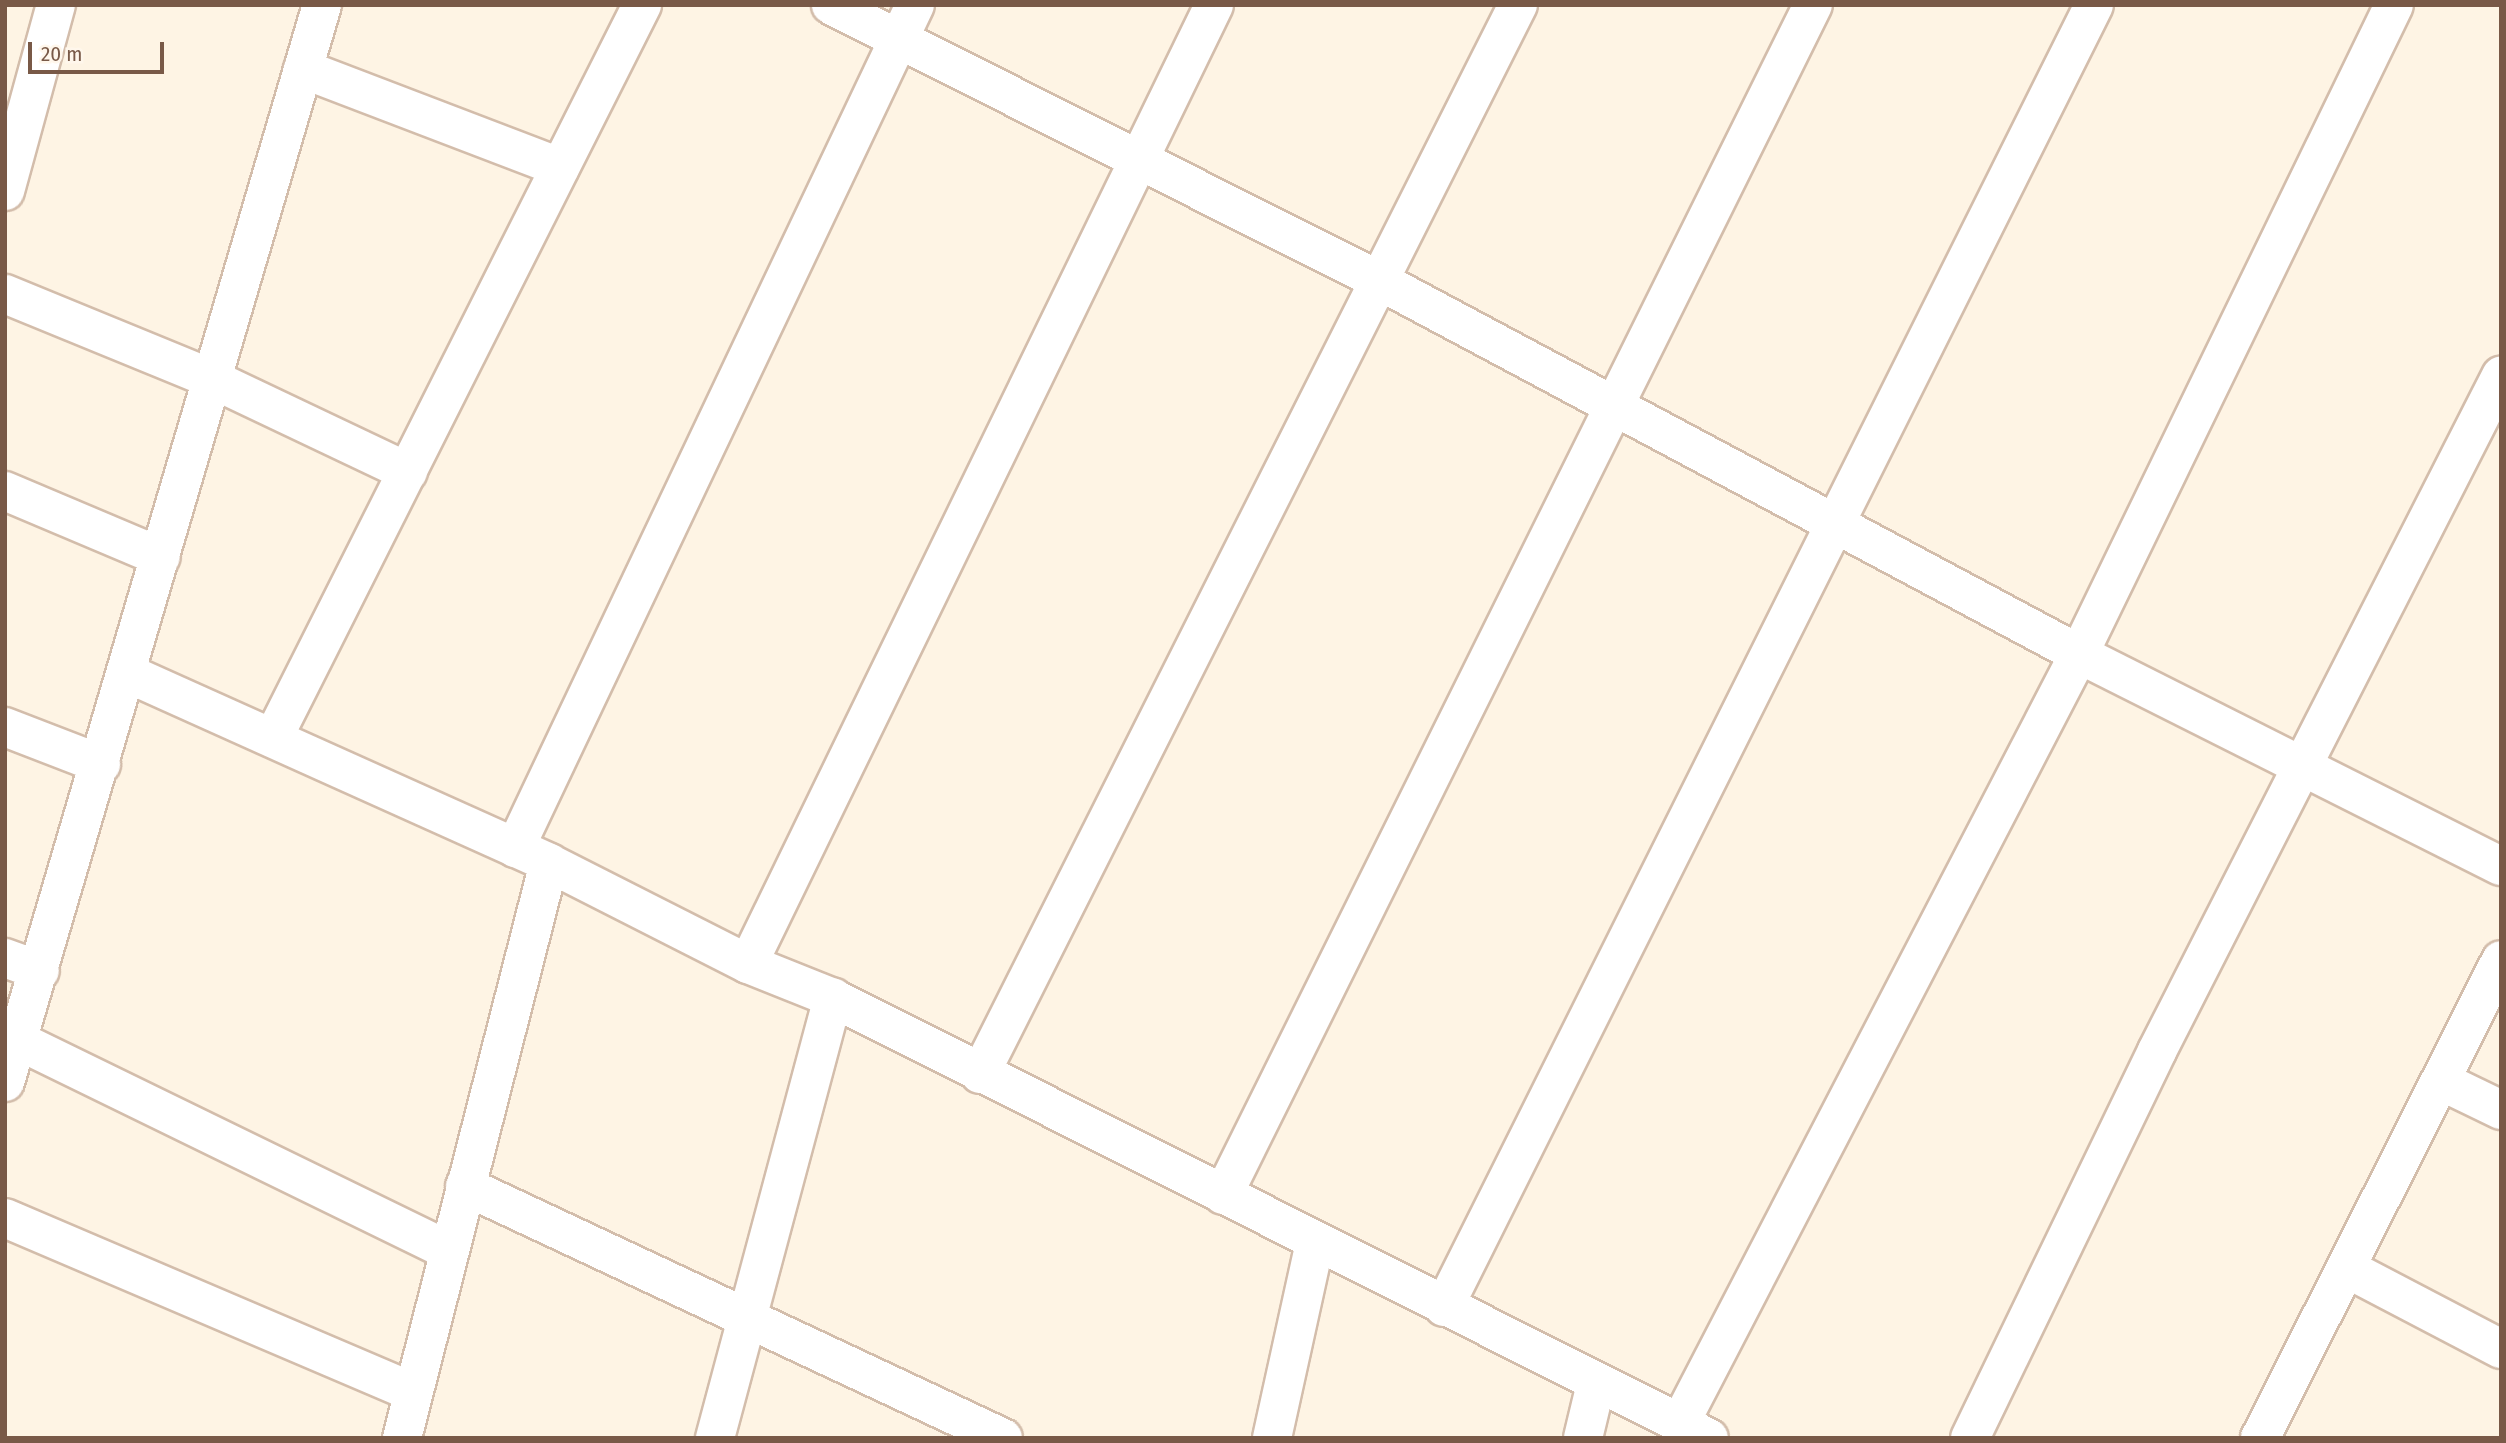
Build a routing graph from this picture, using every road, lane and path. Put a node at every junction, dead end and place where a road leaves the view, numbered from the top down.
1 (56, 5) edge
2 (322, 5) edge
3 (642, 5) edge
4 (831, 5) edge
5 (1214, 5) edge
6 (1518, 5) edge
7 (1813, 5) edge
8 (2094, 5) edge
9 (2394, 5) edge
10 (907, 21) edge
11 (303, 69) junction
12 (1137, 155) junction
13 (560, 167) junction
14 (5, 191) edge
15 (1378, 280) junction
16 (5, 294) edge
17 (2501, 376) edge
18 (210, 378) junction
19 (1617, 406) junction
20 (408, 472) junction
21 (5, 491) edge
22 (1840, 524) junction
23 (161, 557) junction
24 (2079, 654) junction
25 (127, 673) junction
26 (5, 727) edge
27 (273, 738) junction
28 (101, 764) junction
29 (2304, 765) junction
30 (515, 848) junction
31 (549, 863) junction
32 (2501, 866) edge
33 (2501, 960) edge
34 (748, 964) junction
35 (23, 965) edge
36 (833, 998) junction
37 (19, 1041) junction
38 (980, 1074) junction
39 (2441, 1081) junction
40 (5, 1082) edge
41 (2501, 1110) edge
42 (465, 1186) junction
43 (1223, 1195) junction
44 (5, 1218) edge
45 (1315, 1242) junction
46 (448, 1250) junction
47 (2346, 1269) junction
48 (1444, 1307) junction
49 (745, 1317) junction
50 (2501, 1349) edge
51 (1596, 1384) junction
52 (413, 1392) junction
53 (963, 1429) edge
54 (1695, 1431) edge
55 (402, 1438) edge
56 (715, 1438) edge
57 (1003, 1438) edge
58 (1272, 1438) edge
59 (1583, 1438) edge
60 (1970, 1438) edge
61 (2260, 1438) edge

1 - 14 street
2 - 11 street
3 - 13 street
4 - 10 street
5 - 12 street
6 - 15 street
7 - 19 street
8 - 22 street
9 - 24 street
10 - 12 street
10 - 30 street
11 - 13 street
11 - 18 street
12 - 15 street
12 - 34 street
13 - 20 street
15 - 19 street
15 - 38 street
16 - 18 street
17 - 29 street
18 - 20 street
18 - 23 street
19 - 22 street
19 - 43 street
20 - 27 street
21 - 23 street
22 - 24 street
22 - 48 street
23 - 25 street
24 - 29 street
24 - 54 street
25 - 27 street
25 - 28 street
26 - 28 street
27 - 30 street
28 - 35 street
29 - 32 street
29 - 60 street
30 - 31 street
31 - 34 street
31 - 42 street
33 - 39 street
34 - 36 street
35 - 37 street
36 - 38 street
36 - 49 street
37 - 40 street
37 - 46 street
38 - 43 street
39 - 41 street
39 - 47 street
42 - 46 street
42 - 49 street
43 - 45 street
44 - 52 street
45 - 48 street
45 - 58 street
46 - 52 street
47 - 50 street
47 - 61 street
48 - 51 street
49 - 53 street
49 - 56 street
51 - 54 street
51 - 59 street
52 - 55 street
53 - 57 street

